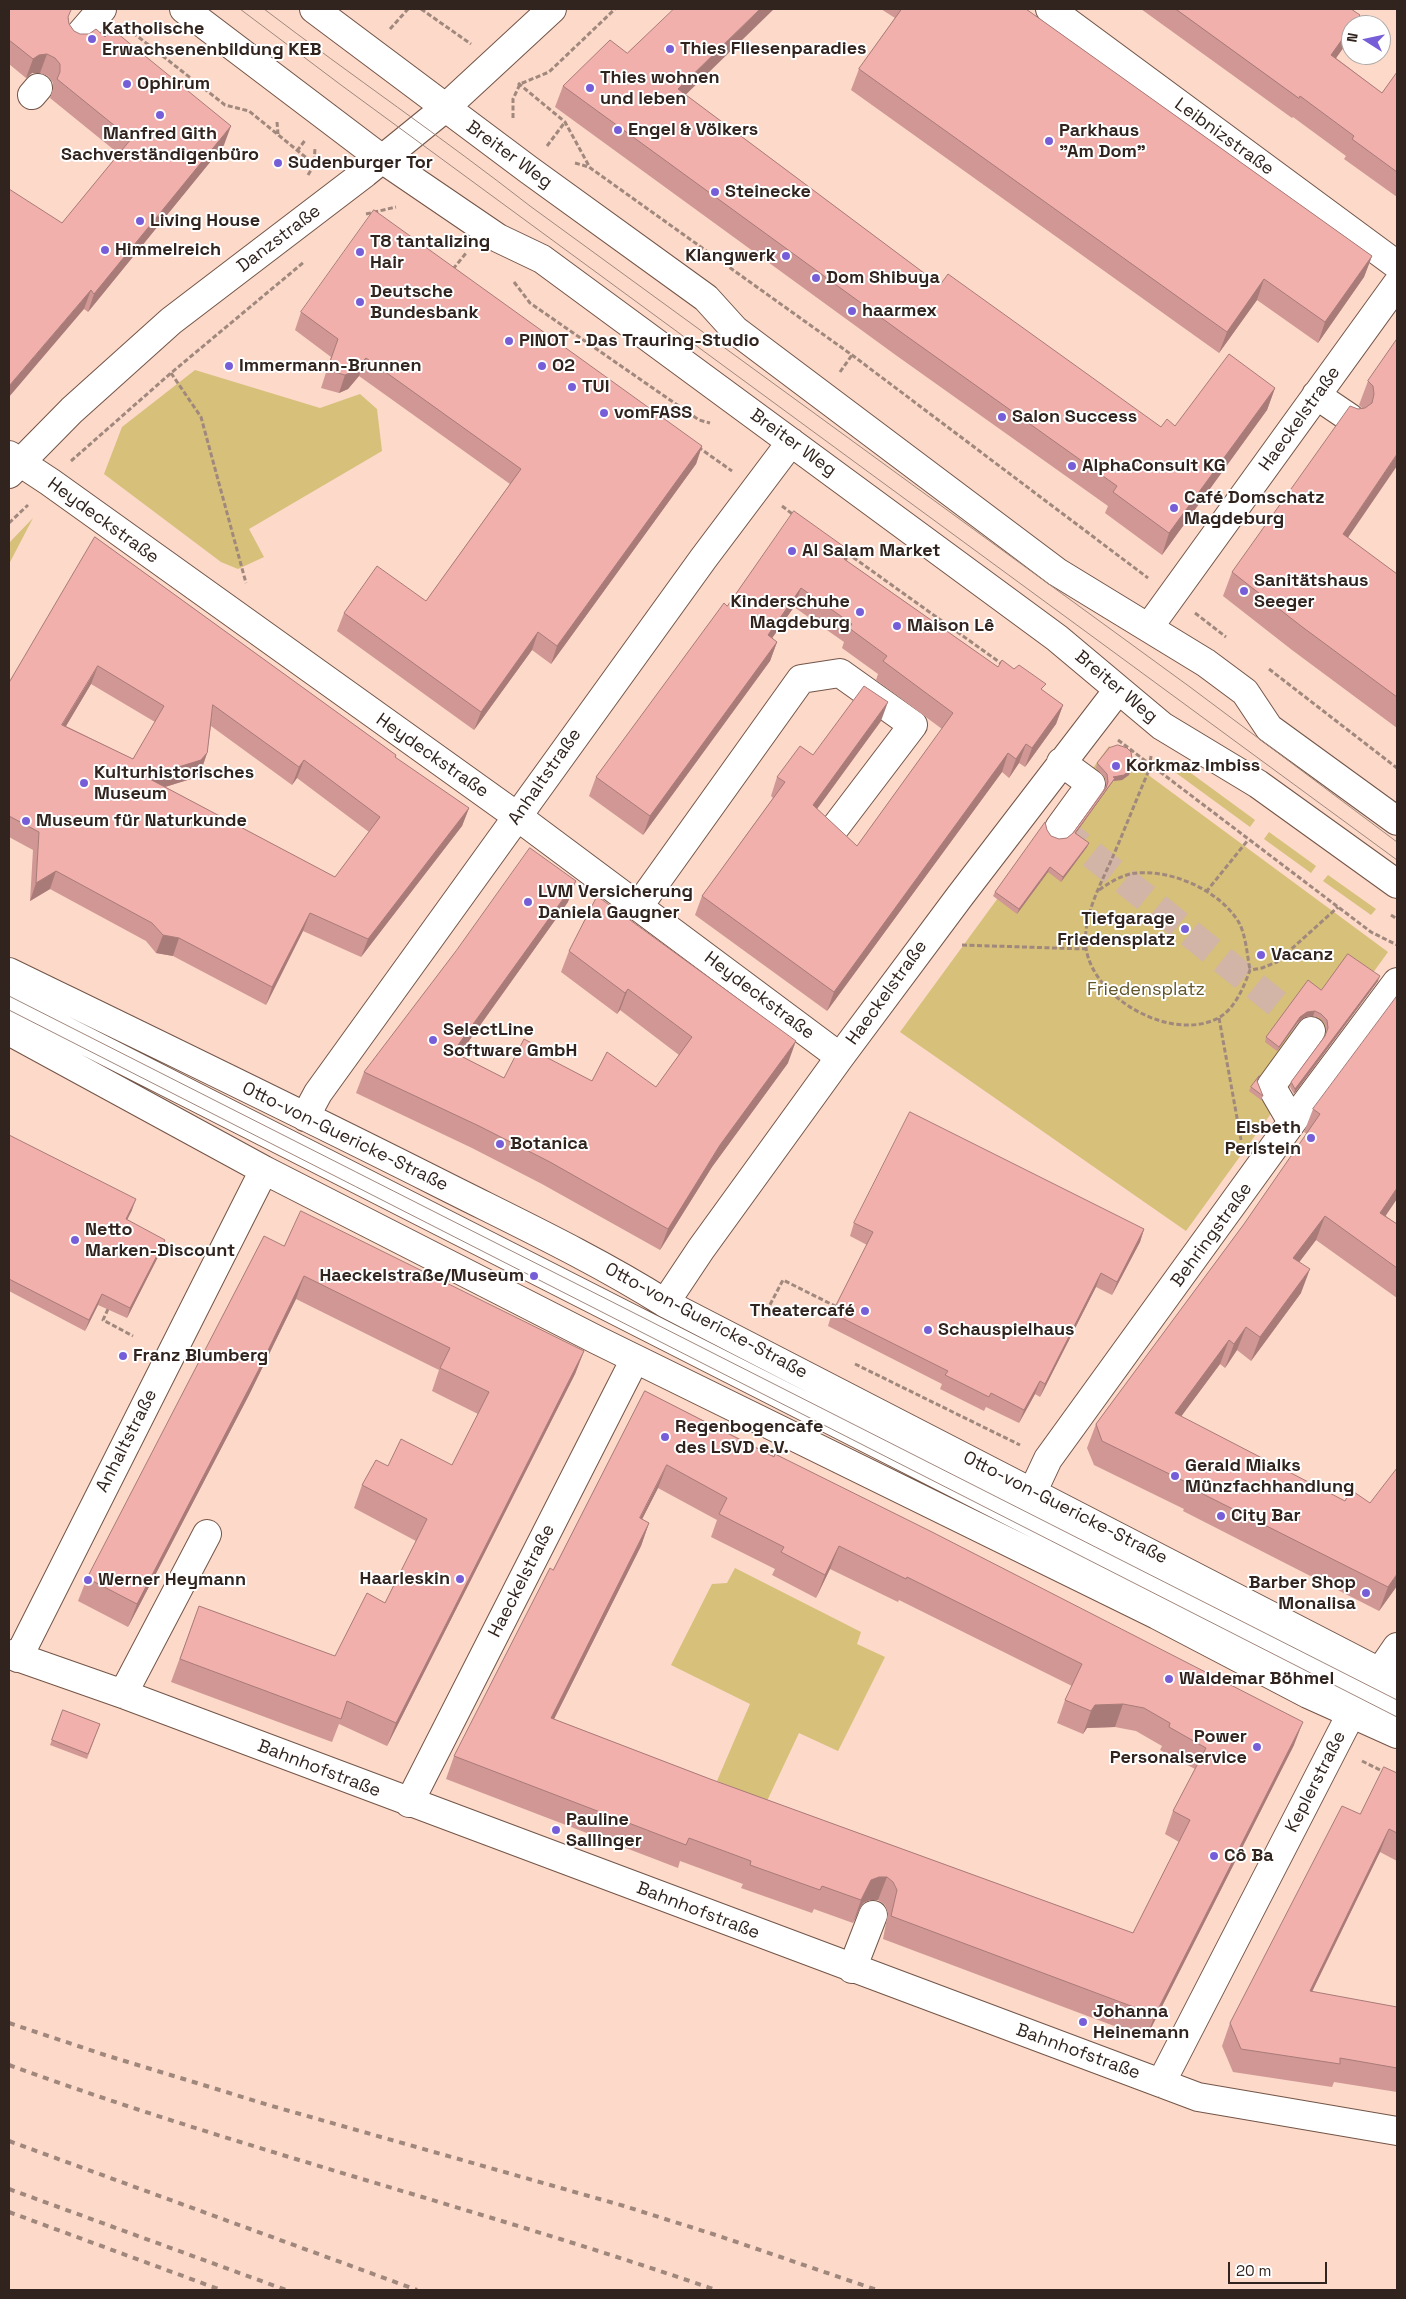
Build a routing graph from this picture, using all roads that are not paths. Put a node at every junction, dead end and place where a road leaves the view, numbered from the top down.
1 (184, 9) edge
2 (314, 9) edge
3 (552, 9) edge
4 (1050, 9) edge
5 (110, 15) edge
6 (77, 38) edge
7 (445, 108) junction
8 (382, 159) junction
9 (1397, 265) edge
10 (1397, 284) edge
11 (1316, 394) junction
12 (1350, 418) edge
13 (791, 442) junction
14 (12, 464) edge
15 (1149, 627) junction
16 (1118, 690) junction
17 (1061, 762) junction
18 (518, 817) junction
19 (1397, 821) edge
20 (1059, 828) dead end
21 (834, 829) edge
22 (1397, 884) edge
23 (638, 907) junction
24 (9, 972) edge
25 (1397, 982) edge
26 (9, 1002) edge
27 (9, 1031) edge
28 (1311, 1031) dead end
29 (840, 1056) junction
30 (305, 1117) junction
31 (1292, 1122) junction
32 (264, 1170) junction
33 (665, 1303) junction
34 (635, 1359) junction
35 (1033, 1491) junction
36 (207, 1534) dead end
37 (1397, 1648) edge
38 (13, 1656) edge
39 (1373, 1690) edge
40 (123, 1694) junction
41 (1397, 1708) edge
42 (1397, 1734) edge
43 (409, 1803) junction
44 (873, 1915) edge
45 (852, 1969) junction
46 (1161, 2082) junction
47 (1397, 2131) edge

1 - 8 street, Breiter Weg
2 - 7 street, Breiter Weg
3 - 7 street, Danzstraße
4 - 9 street, Leibnizstraße
5 - 6 street
7 - 8 street, Danzstraße
7 - 15 street, Breiter Weg
8 - 13 street, Breiter Weg
8 - 14 street, Danzstraße
10 - 11 street, Haeckelstraße
11 - 12 street
11 - 15 street, Haeckelstraße
13 - 16 street, Breiter Weg
13 - 18 street, Anhaltstraße
14 - 18 street, Heydeckstraße
15 - 19 street, Breiter Weg
16 - 17 street, Haeckelstraße
16 - 22 street, Breiter Weg
17 - 20 street
17 - 29 street, Haeckelstraße
18 - 23 street, Heydeckstraße
18 - 30 street, Anhaltstraße
21 - 23 street
23 - 29 street, Heydeckstraße
24 - 30 street, Otto-von-Guericke-Straße
25 - 31 street, Behringstraße
26 - 39 street
27 - 32 street, Otto-von-Guericke-Straße
28 - 31 street
29 - 33 street, Haeckelstraße
30 - 33 street, Otto-von-Guericke-Straße
31 - 35 street, Behringstraße
32 - 34 street, Otto-von-Guericke-Straße
32 - 38 street, Anhaltstraße
33 - 35 street, Otto-von-Guericke-Straße
34 - 39 street, Otto-von-Guericke-Straße
34 - 43 street, Haeckelstraße
35 - 39 street, Otto-von-Guericke-Straße
36 - 40 street
37 - 39 street, Keplerstraße
38 - 40 street, Bahnhofstraße
39 - 41 street
39 - 42 street, Otto-von-Guericke-Straße
39 - 46 street, Keplerstraße
40 - 43 street, Bahnhofstraße
43 - 45 street, Bahnhofstraße
44 - 45 street
45 - 46 street, Bahnhofstraße
46 - 47 street, Bahnhofstraße

